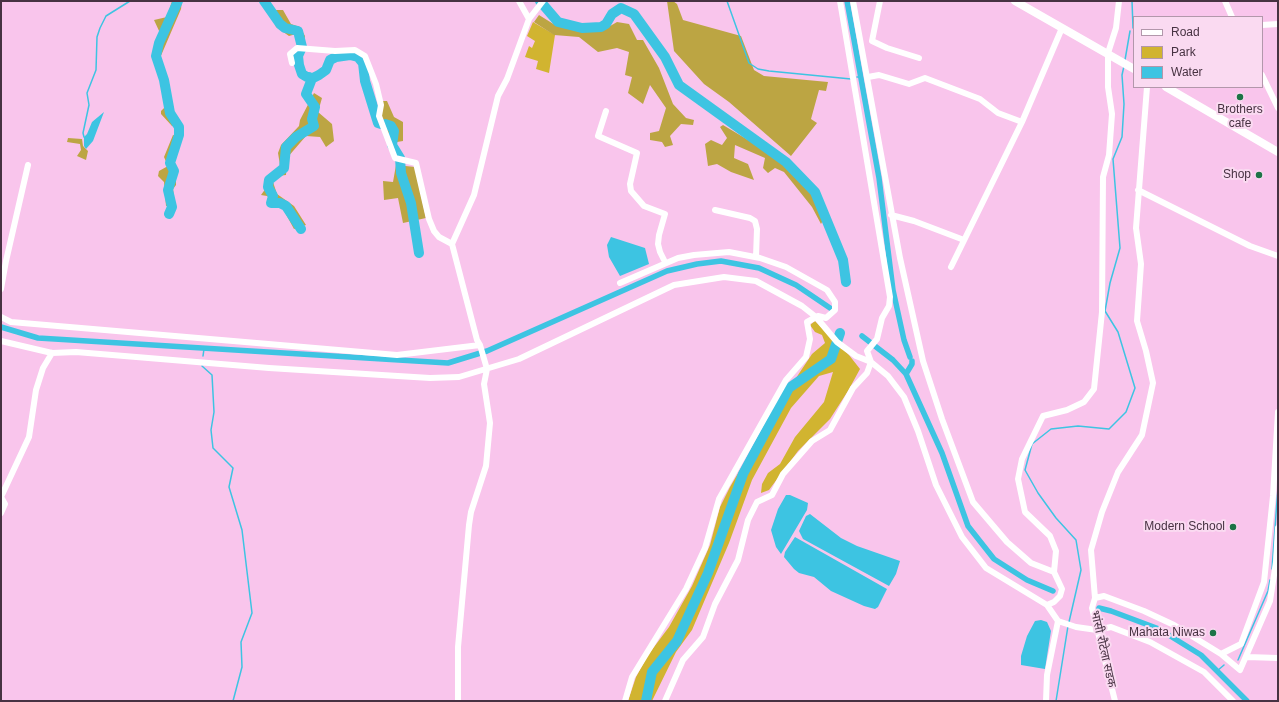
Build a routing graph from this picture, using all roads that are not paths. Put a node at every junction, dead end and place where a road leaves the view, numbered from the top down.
1 (519, 1) edge
2 (542, 1) edge
3 (840, 1) edge
4 (854, 1) edge
5 (880, 1) edge
6 (1015, 1) edge
7 (1119, 1) edge
8 (1226, 1) edge
9 (1232, 16) edge
10 (529, 19) junction
11 (1278, 24) edge
12 (1263, 25) edge
13 (1062, 28) junction
14 (1110, 55) junction
15 (919, 58) dead end
16 (292, 63) dead end
17 (1133, 68) edge
18 (868, 77) junction
19 (1263, 77) edge
20 (1147, 88) edge
21 (1168, 88) edge
22 (1278, 108) edge
23 (606, 111) dead end
24 (1022, 122) junction
25 (1278, 152) edge
26 (28, 165) dead end
27 (1138, 190) junction
28 (715, 210) dead end
29 (892, 215) junction
30 (964, 240) junction
31 (452, 244) junction
32 (1278, 256) edge
33 (756, 257) junction
34 (665, 262) junction
35 (951, 267) dead end
36 (620, 283) dead end
37 (1, 289) edge
38 (1, 317) edge
39 (816, 317) junction
40 (1, 341) edge
41 (481, 349) junction
42 (52, 353) junction
43 (871, 362) junction
44 (486, 367) junction
45 (1278, 412) edge
46 (1, 513) edge
47 (1278, 528) edge
48 (1269, 533) junction
49 (1278, 533) edge
50 (1054, 572) junction
51 (1276, 581) edge
52 (1095, 598) junction
53 (1047, 605) junction
54 (1058, 621) junction
55 (1097, 630) junction
56 (1221, 654) junction
57 (1247, 657) junction
58 (1278, 658) edge
59 (458, 701) edge
60 (625, 701) edge
61 (665, 701) edge
62 (1046, 701) edge
63 (1116, 701) edge
64 (1233, 701) edge

1 - 10 street
2 - 10 street
3 - 43 street
4 - 18 street
5 - 15 street
6 - 13 highway
7 - 14 street
8 - 9 street
10 - 31 street
11 - 12 street
13 - 14 highway
13 - 24 street
14 - 17 highway
14 - 50 street
16 - 31 street
18 - 24 street
18 - 29 street
19 - 22 street
20 - 27 street, भांसी रौटेला सडक
21 - 25 highway
23 - 34 street
24 - 30 street
26 - 37 street
27 - 32 street
27 - 52 street, भांसी रौटेला सडक
28 - 33 street
29 - 30 street
29 - 50 street
30 - 35 street
31 - 41 street
33 - 34 street
33 - 39 street
34 - 36 street
38 - 41 street
39 - 43 street
39 - 44 street
39 - 60 street
40 - 42 street
41 - 44 street
42 - 44 street
42 - 46 street
43 - 53 street
43 - 61 street
44 - 59 street
45 - 48 street
47 - 49 street
48 - 49 street
48 - 56 street
49 - 51 street
50 - 53 street
51 - 57 street
52 - 55 street, भांसी रौटेला सडक
52 - 56 street
53 - 54 street
54 - 55 street
54 - 62 street
55 - 63 street, भांसी रौटेला सडक
55 - 64 street
56 - 57 street
57 - 58 street

